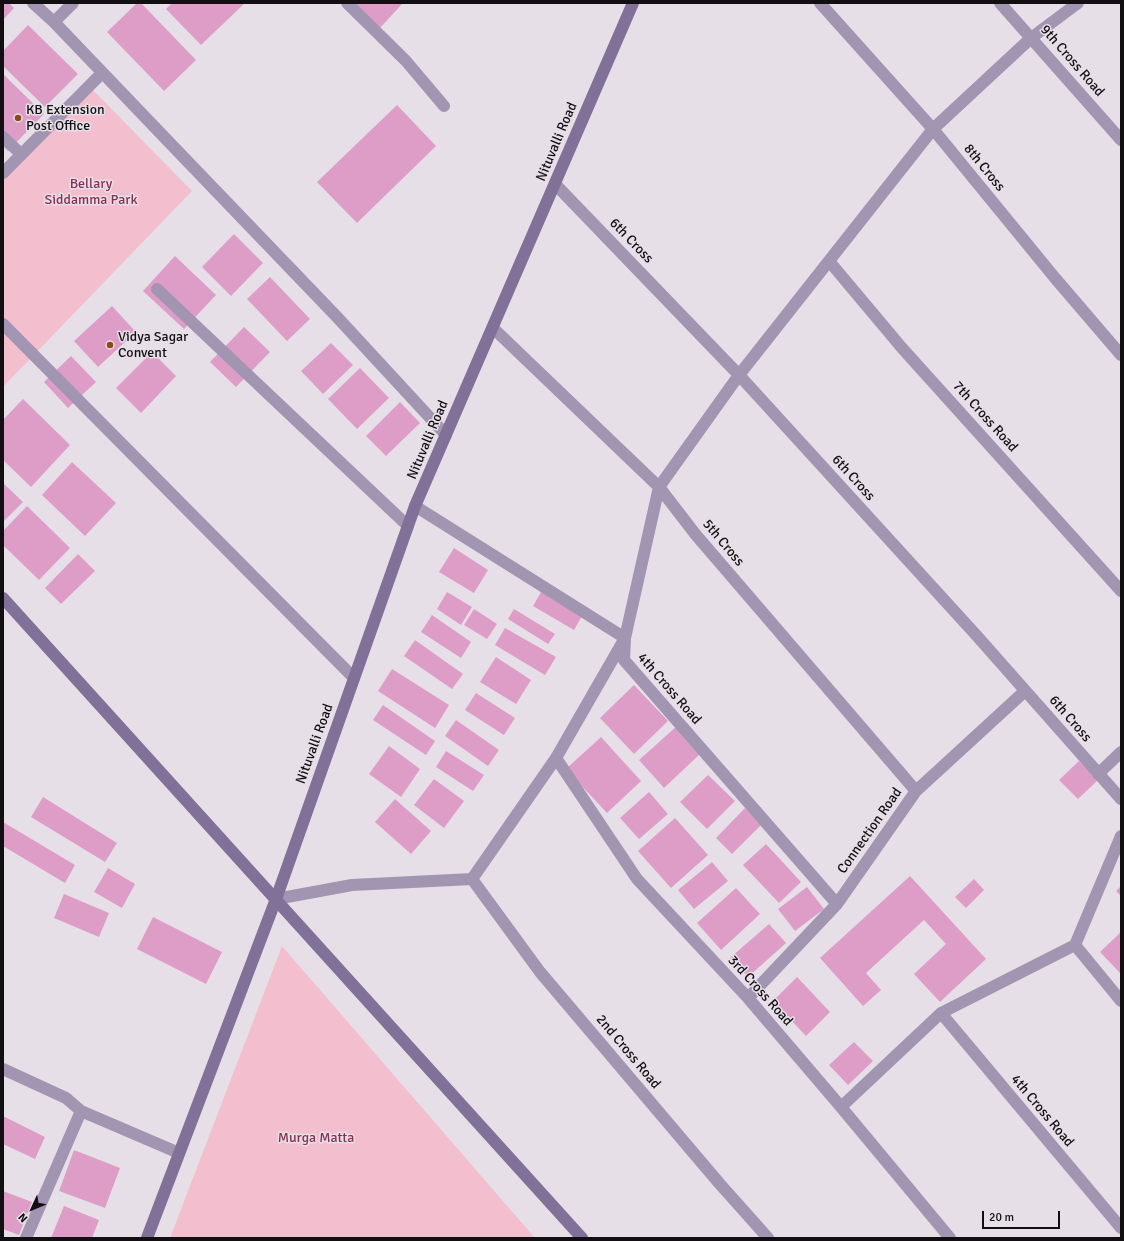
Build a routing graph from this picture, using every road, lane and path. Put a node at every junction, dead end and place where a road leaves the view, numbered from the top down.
1 (33, 3) edge
2 (73, 3) edge
3 (347, 3) edge
4 (634, 3) edge
5 (820, 3) edge
6 (1000, 3) edge
7 (1078, 3) edge
8 (54, 22) junction
9 (1031, 38) junction
10 (102, 72) junction
11 (444, 106) dead end
12 (933, 129) junction
13 (3, 137) edge
14 (1121, 140) edge
15 (20, 154) junction
16 (3, 173) edge
17 (555, 184) junction
18 (829, 262) junction
19 (157, 289) dead end
20 (3, 324) edge
21 (493, 328) junction
22 (1121, 355) edge
23 (739, 375) junction
24 (446, 435) junction
25 (659, 487) junction
26 (415, 506) junction
27 (408, 526) junction
28 (1121, 591) edge
29 (3, 598) edge
30 (625, 638) junction
31 (354, 678) junction
32 (1025, 691) junction
33 (1121, 752) edge
34 (556, 758) junction
35 (1098, 774) junction
36 (916, 791) junction
37 (1121, 799) edge
38 (1121, 836) edge
39 (472, 878) junction
40 (276, 899) junction
41 (837, 904) junction
42 (1075, 945) junction
43 (748, 998) junction
44 (1121, 1001) edge
45 (941, 1013) junction
46 (3, 1069) edge
47 (841, 1107) junction
48 (82, 1111) junction
49 (179, 1154) junction
50 (1121, 1228) edge
51 (26, 1238) edge
52 (147, 1238) edge
53 (582, 1238) edge
54 (768, 1238) edge
55 (950, 1238) edge

1 - 8 street
2 - 8 street
3 - 11 street
4 - 17 street, Nituvalli Road
5 - 12 street, 8th Cross
6 - 9 street, 9th Cross Road
7 - 9 street
8 - 10 street
9 - 12 street
9 - 14 street, 9th Cross Road
10 - 15 street
10 - 24 street
12 - 18 street
12 - 22 street, 8th Cross
13 - 15 street
15 - 16 street
17 - 21 street, Nituvalli Road
17 - 23 street, 6th Cross
18 - 23 street
18 - 28 street, 7th Cross Road
19 - 27 street
20 - 31 street
21 - 24 street, Nituvalli Road
21 - 25 street, 5th Cross
23 - 25 street
23 - 32 street, 6th Cross
24 - 26 street, Nituvalli Road
25 - 30 street
25 - 36 street, 5th Cross
26 - 27 street, Nituvalli Road
26 - 30 street
27 - 31 street, Nituvalli Road
29 - 40 street
30 - 34 street
30 - 41 street, 4th Cross Road
31 - 40 street, Nituvalli Road
32 - 35 street, 6th Cross
32 - 36 street, Connection Road
33 - 35 street
34 - 39 street
34 - 43 street, 3rd Cross Road
35 - 37 street, 6th Cross
36 - 41 street, Connection Road
38 - 42 street
39 - 40 street
39 - 54 street, 2nd Cross Road
40 - 49 street, Nituvalli Road
40 - 53 street
41 - 43 street, Connection Road
42 - 44 street
42 - 45 street
43 - 47 street, 3rd Cross Road
45 - 47 street
45 - 50 street, 4th Cross Road
46 - 48 street
47 - 55 street, 3rd Cross Road
48 - 49 street
48 - 51 street
49 - 52 street, Nituvalli Road

